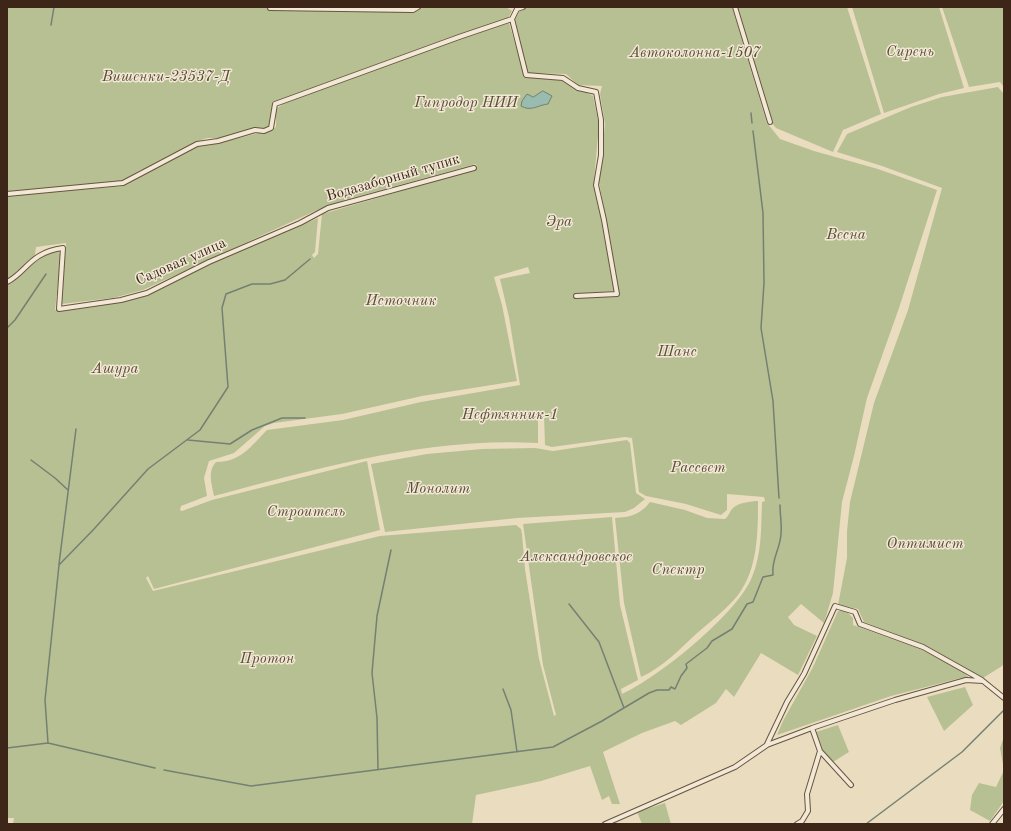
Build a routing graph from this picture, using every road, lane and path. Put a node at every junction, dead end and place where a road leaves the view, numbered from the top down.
1 (271, 7) edge
2 (418, 7) edge
3 (523, 7) edge
4 (735, 7) edge
5 (515, 8) edge
6 (512, 19) junction
7 (770, 122) dead end
8 (474, 168) dead end
9 (7, 194) edge
10 (319, 213) joint
11 (7, 282) edge
12 (576, 296) dead end
13 (982, 681) junction
14 (1004, 698) edge
15 (812, 728) junction
16 (767, 745) junction
17 (820, 751) junction
18 (851, 786) dead end
19 (1004, 809) edge
20 (605, 824) edge
21 (797, 824) edge
22 (992, 824) edge

1 - 2 street
3 - 5 street
4 - 7 street
5 - 6 street
6 - 9 street
6 - 12 street
8 - 10 street, Водазаборный тупик
10 - 11 street, Садовая улица
13 - 14 street
13 - 15 street
13 - 16 street
15 - 16 street
15 - 17 street
16 - 20 street
17 - 18 street
17 - 21 street
19 - 22 street

